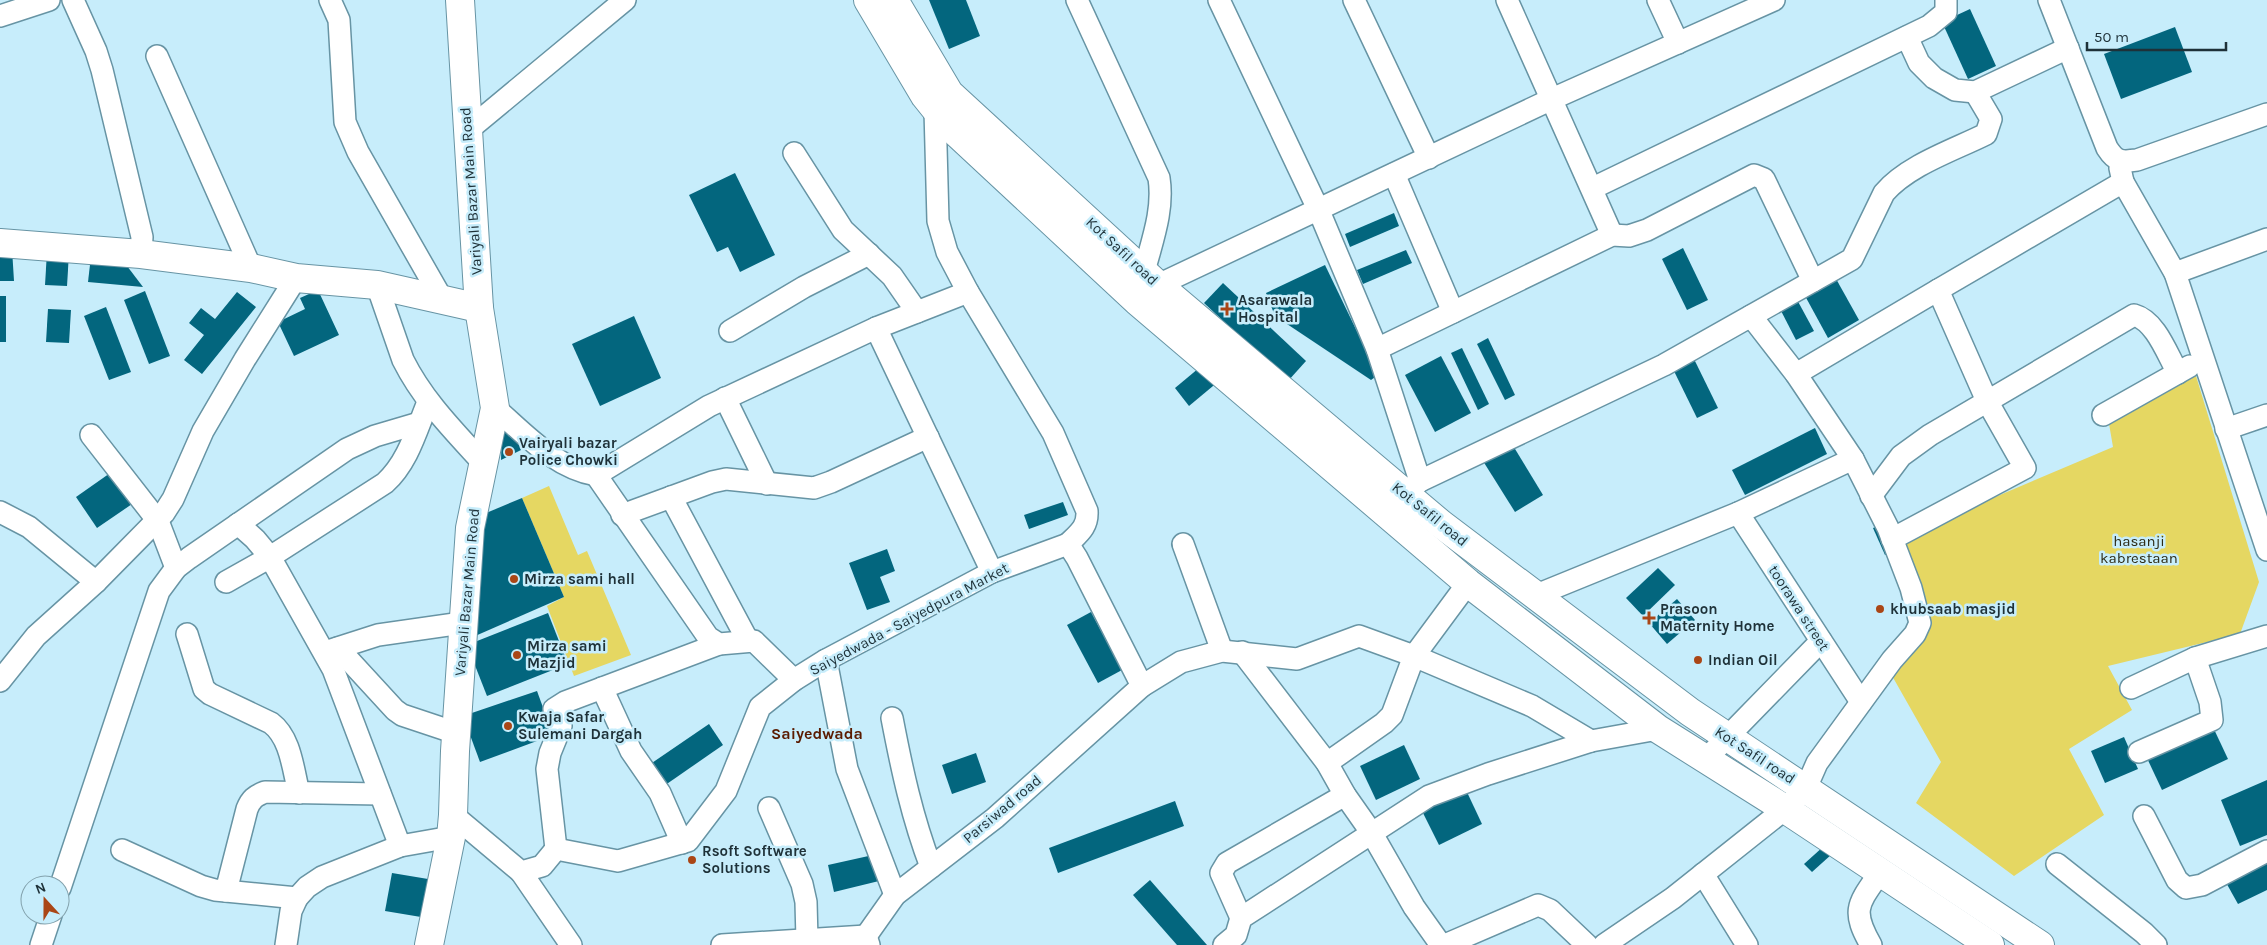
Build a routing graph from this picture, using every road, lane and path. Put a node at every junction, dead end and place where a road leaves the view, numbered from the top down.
1 (48, 0) edge
2 (73, 0) edge
3 (330, 0) edge
4 (460, 0) edge
5 (625, 0) edge
6 (868, 0) edge
7 (894, 0) edge
8 (1076, 0) edge
9 (1219, 0) edge
10 (1354, 0) edge
11 (1507, 0) edge
12 (1658, 0) edge
13 (1774, 0) edge
14 (1946, 0) edge
15 (2049, 0) edge
16 (0, 16) edge
17 (1907, 37) junction
18 (1678, 43) junction
19 (2068, 48) junction
20 (157, 56) dead end
21 (1975, 92) junction
22 (1552, 99) junction
23 (935, 110) junction
24 (2267, 114) edge
25 (467, 131) junction
26 (794, 153) dead end
27 (1428, 158) junction
28 (2121, 172) junction
29 (1394, 174) junction
30 (1592, 188) junction
31 (1319, 211) junction
32 (1612, 234) junction
33 (2267, 239) edge
34 (0, 243) edge
35 (141, 254) junction
36 (869, 254) junction
37 (251, 268) junction
38 (2175, 273) junction
39 (296, 278) junction
40 (1813, 281) junction
41 (377, 285) junction
42 (1146, 286) junction
43 (1938, 290) junction
44 (968, 292) junction
45 (442, 299) junction
46 (479, 308) junction
47 (918, 312) junction
48 (1453, 312) junction
49 (1751, 316) junction
50 (876, 328) junction
51 (730, 331) dead end
52 (1377, 350) junction
53 (2204, 358) junction
54 (2178, 373) junction
55 (1796, 374) junction
56 (725, 398) junction
57 (1987, 401) junction
58 (428, 402) junction
59 (495, 408) junction
60 (2103, 415) dead end
61 (2267, 415) edge
62 (419, 423) junction
63 (2226, 429) junction
64 (91, 435) dead end
65 (928, 438) junction
66 (1853, 459) junction
67 (483, 463) junction
68 (596, 475) junction
69 (767, 484) junction
70 (1412, 487) junction
71 (1871, 496) junction
72 (671, 497) junction
73 (1381, 509) junction
74 (0, 512) edge
75 (1738, 513) junction
76 (622, 515) junction
77 (158, 521) junction
78 (238, 524) junction
79 (1892, 540) junction
80 (1068, 544) junction
81 (1183, 544) dead end
82 (2267, 550) edge
83 (270, 557) junction
84 (176, 568) junction
85 (992, 572) junction
86 (96, 582) junction
87 (226, 582) dead end
88 (1468, 583) junction
89 (1534, 596) junction
90 (462, 623) junction
91 (187, 634) dead end
92 (2267, 636) edge
93 (748, 641) junction
94 (1821, 641) junction
95 (719, 644) junction
96 (331, 650) junction
97 (1232, 652) junction
98 (1414, 656) junction
99 (2195, 658) junction
100 (826, 660) junction
101 (0, 680) edge
102 (794, 680) junction
103 (1142, 686) junction
104 (602, 688) junction
105 (2131, 688) dead end
106 (1861, 702) junction
107 (892, 718) dead end
108 (1658, 729) junction
109 (456, 733) junction
110 (1728, 738) junction
111 (1591, 741) junction
112 (2139, 752) dead end
113 (1706, 759) junction
114 (1327, 763) junction
115 (1806, 788) junction
116 (299, 792) junction
117 (380, 794) junction
118 (1345, 795) junction
119 (769, 808) dead end
120 (1785, 809) junction
121 (2144, 816) dead end
122 (452, 826) junction
123 (1371, 832) junction
124 (682, 842) junction
125 (400, 846) junction
126 (556, 849) junction
127 (122, 850) dead end
128 (2267, 851) edge
129 (2057, 864) dead end
130 (931, 867) junction
131 (1881, 871) junction
132 (521, 872) junction
133 (1703, 874) junction
134 (64, 875) edge
135 (226, 891) junction
136 (895, 895) junction
137 (297, 898) junction
138 (48, 925) edge
139 (1236, 936) edge
140 (807, 940) junction
141 (868, 940) edge
142 (41, 945) edge
143 (286, 945) edge
144 (429, 945) edge
145 (571, 945) edge
146 (722, 945) edge
147 (1443, 945) edge
148 (1587, 945) edge
149 (1604, 945) edge
150 (1747, 945) edge
151 (1871, 945) edge
152 (1990, 945) edge
153 (2040, 945) edge
154 (2156, 945) edge

1 - 16 street
2 - 35 street
3 - 45 street
4 - 25 main road, Variyali Bazar Main Road
5 - 25 street
6 - 23 main road, Kot Safil road
7 - 42 main road, Kot Safil road
8 - 42 street
9 - 31 street
10 - 27 street
11 - 22 street
12 - 18 street
13 - 18 street
14 - 17 street
15 - 19 street
17 - 21 street
17 - 30 street
18 - 22 street
19 - 21 street
19 - 28 street
20 - 37 street
21 - 40 street
22 - 27 street
22 - 30 street
23 - 42 main road, Kot Safil road
23 - 44 street
24 - 28 street
25 - 46 main road, Variyali Bazar Main Road
26 - 36 street
27 - 29 street
28 - 38 street
28 - 43 street
29 - 31 street
29 - 48 street
30 - 32 street
31 - 42 street
31 - 52 street
32 - 40 street
32 - 48 street
33 - 38 street
34 - 35 main road
35 - 37 main road
36 - 47 street
36 - 51 street
37 - 39 main road
38 - 53 street
39 - 41 main road
39 - 77 street
40 - 49 street
41 - 45 main road
41 - 58 street
42 - 70 main road, Kot Safil road
42 - 73 main road, Kot Safil road
43 - 55 street
43 - 57 street
44 - 47 street
44 - 80 street
45 - 46 main road
46 - 59 main road, Variyali Bazar Main Road
47 - 50 street
48 - 52 street
49 - 55 street
49 - 70 street
50 - 56 street
50 - 65 street
52 - 70 street
53 - 54 street
53 - 63 street
54 - 57 street
54 - 60 street
55 - 66 street
56 - 68 street
56 - 69 street
57 - 71 street
57 - 79 street
58 - 62 street
58 - 67 street
59 - 67 main road, Variyali Bazar Main Road
59 - 68 street
61 - 63 street
62 - 78 street
62 - 83 street
63 - 82 street
64 - 77 street
65 - 69 street
65 - 85 street
66 - 71 street
66 - 75 street
67 - 90 main road, Variyali Bazar Main Road
68 - 76 street
69 - 72 street
70 - 73 street
70 - 89 main road, Kot Safil road
71 - 79 street
72 - 76 street
72 - 93 street
73 - 88 main road, Kot Safil road
74 - 86 street
75 - 89 street
75 - 94 street, toorawa street
76 - 95 street
77 - 84 street
77 - 86 street
78 - 83 street
78 - 84 street
79 - 106 street
80 - 85 street, Saiyedwada - Saiyedpura Market
80 - 103 street
81 - 97 street
83 - 87 street
83 - 96 street
84 - 134 street
85 - 100 street, Saiyedwada - Saiyedpura Market
86 - 101 street
88 - 98 street
88 - 108 main road, Kot Safil road
89 - 110 main road, Kot Safil road
90 - 96 street
90 - 109 main road, Variyali Bazar Main Road
91 - 116 street
92 - 99 street
93 - 95 street
93 - 102 street
94 - 106 street, toorawa street
94 - 110 street
95 - 104 street
96 - 109 street
96 - 117 street
97 - 98 street
97 - 103 street
97 - 114 street
98 - 111 street
98 - 114 street
99 - 105 street
99 - 112 street
100 - 102 street, Saiyedwada - Saiyedpura Market
100 - 136 street
102 - 124 street, Saiyedwada - Saiyedpura Market
103 - 130 street, Parsiwad road
104 - 124 street
104 - 126 street
106 - 115 street
107 - 130 street
108 - 111 street
108 - 113 main road, Kot Safil road
109 - 122 main road, Variyali Bazar Main Road
110 - 113 street
110 - 115 main road, Kot Safil road
111 - 123 street
113 - 120 main road, Kot Safil road
114 - 118 street
115 - 120 street
115 - 153 main road, Kot Safil road
116 - 117 street
116 - 135 street
117 - 125 street
118 - 123 street
118 - 139 street
119 - 140 street
120 - 131 main road, Kot Safil road
120 - 133 street
121 - 128 street
122 - 125 street
122 - 132 street
122 - 144 main road, Variyali Bazar Main Road
123 - 139 street
123 - 147 street
124 - 126 street, Saiyedwada - Saiyedpura Market
125 - 137 street
126 - 132 street
127 - 135 street
129 - 154 street
130 - 136 street, Parsiwad road
131 - 151 street
131 - 152 main road, Kot Safil road
132 - 145 street
133 - 149 street
133 - 150 street
135 - 137 street
136 - 141 street, Parsiwad road
137 - 143 street
138 - 142 street
140 - 141 street
140 - 146 street
147 - 148 street

